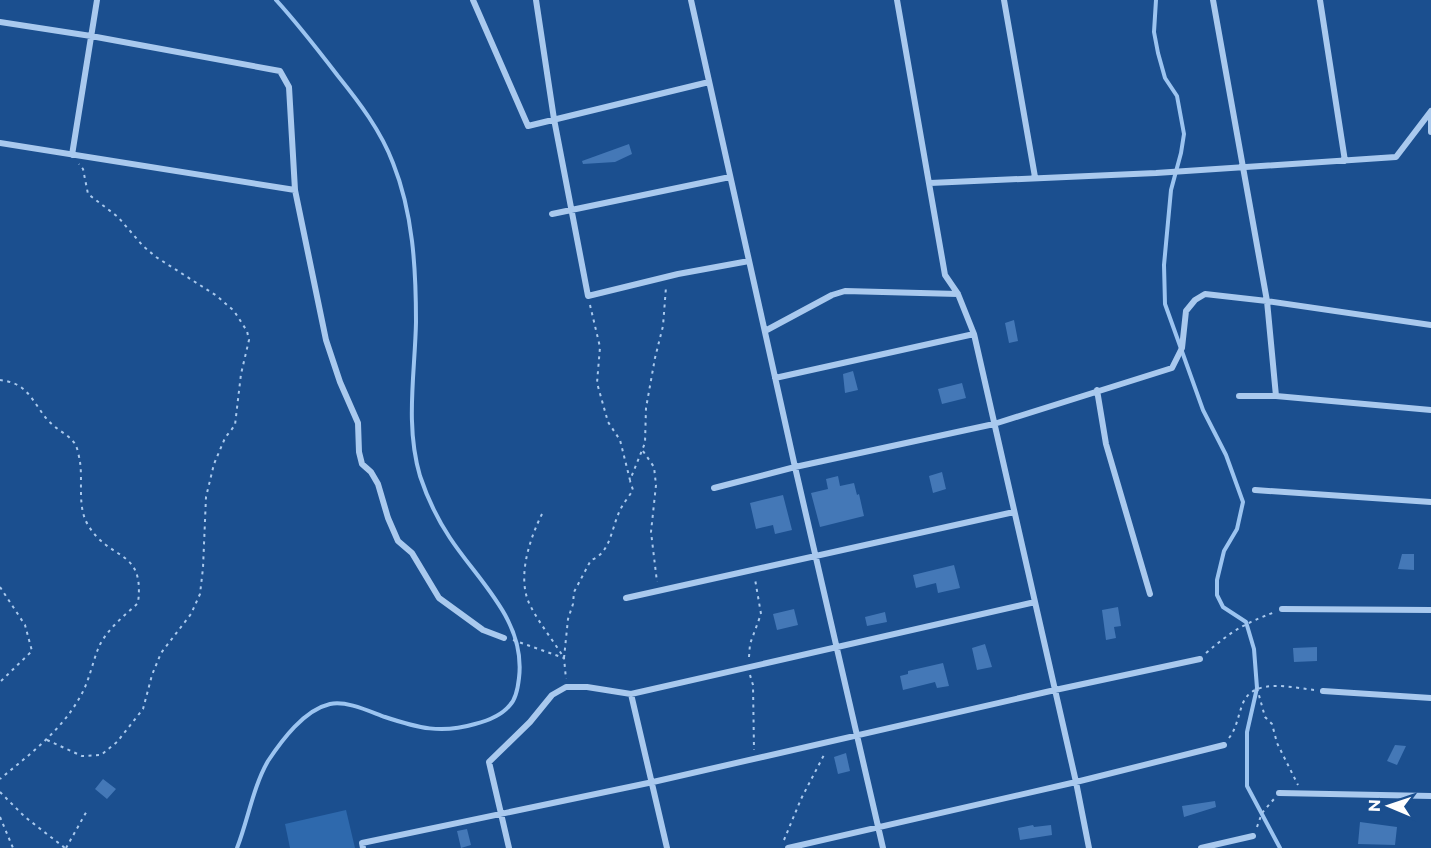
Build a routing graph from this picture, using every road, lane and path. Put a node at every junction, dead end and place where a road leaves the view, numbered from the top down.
1 (97, 0) edge
2 (473, 0) edge
3 (536, 0) edge
4 (691, 0) edge
5 (897, 0) edge
6 (1004, 0) edge
7 (1213, 0) edge
8 (1320, 0) edge
9 (0, 22) edge
10 (91, 36) junction
11 (709, 82) junction
12 (1431, 112) edge
13 (554, 120) junction
14 (1431, 132) edge
15 (0, 143) edge
16 (72, 156) junction
17 (1346, 161) junction
18 (1244, 167) junction
19 (730, 177) junction
20 (1035, 177) junction
21 (930, 183) junction
22 (295, 190) junction
23 (570, 211) junction
24 (552, 214) dead end
25 (749, 261) junction
26 (678, 274) junction
27 (958, 294) junction
28 (588, 296) junction
29 (1267, 300) junction
30 (1431, 324) edge
31 (765, 331) junction
32 (974, 334) junction
33 (775, 378) junction
34 (0, 380) edge
35 (1097, 390) junction
36 (1239, 396) dead end
37 (1276, 396) junction
38 (1431, 410) edge
39 (994, 424) junction
40 (642, 450) junction
41 (795, 467) junction
42 (630, 480) junction
43 (714, 488) dead end
44 (1255, 490) dead end
45 (1431, 502) edge
46 (1014, 512) junction
47 (542, 514) dead end
48 (815, 556) junction
49 (753, 570) junction
50 (0, 586) edge
51 (658, 591) junction
52 (1150, 594) dead end
53 (626, 598) dead end
54 (1035, 602) junction
55 (1282, 609) joint
56 (1431, 610) edge
57 (504, 638) joint
58 (836, 646) junction
59 (564, 658) junction
60 (1200, 659) joint
61 (748, 668) junction
62 (0, 682) edge
63 (566, 687) junction
64 (1257, 688) junction
65 (1055, 690) junction
66 (1323, 691) joint
67 (631, 694) junction
68 (1431, 698) edge
69 (857, 736) junction
70 (47, 740) junction
71 (831, 742) junction
72 (1224, 745) joint
73 (754, 760) junction
74 (0, 779) edge
75 (653, 782) junction
76 (1076, 782) junction
77 (0, 792) edge
78 (1280, 793) joint
79 (1302, 793) junction
80 (1431, 796) edge
81 (88, 809) dead end
82 (501, 814) junction
83 (0, 817) edge
84 (878, 827) junction
85 (1253, 836) joint
86 (13, 848) edge
87 (65, 848) edge
88 (363, 848) edge
89 (509, 848) edge
90 (667, 848) edge
91 (780, 848) edge
92 (788, 848) edge
93 (883, 848) edge
94 (1089, 848) edge
95 (1201, 848) edge

1 - 10 street
2 - 13 street
3 - 13 street
4 - 11 street
5 - 21 street
6 - 20 street
7 - 18 street
8 - 17 street
9 - 10 street
10 - 16 street
10 - 22 street
11 - 13 street
11 - 19 street
12 - 14 street
12 - 17 street
13 - 23 street
15 - 16 street
16 - 22 street
16 - 70 path
17 - 18 street
18 - 20 street
18 - 29 street
19 - 23 street
19 - 25 street
20 - 21 street
21 - 27 street
22 - 57 street
23 - 24 street
23 - 28 street
25 - 26 street
25 - 31 street
26 - 28 street
26 - 40 path
27 - 31 street
27 - 32 street
28 - 42 path
29 - 30 street
29 - 35 street
29 - 37 street
31 - 33 street
32 - 33 street
32 - 39 street
33 - 41 street
34 - 70 path
35 - 39 street
35 - 52 street
36 - 37 street
37 - 38 street
39 - 41 street
39 - 46 street
40 - 42 path
40 - 51 path
41 - 43 street
41 - 48 street
42 - 59 path
44 - 45 street
46 - 48 street
46 - 54 street
47 - 59 path
48 - 49 street
48 - 58 street
49 - 51 street
49 - 61 path
50 - 62 path
51 - 53 street
54 - 58 street
54 - 65 street
55 - 56 street
55 - 60 path
57 - 59 path
58 - 61 street
58 - 69 street
59 - 63 path
60 - 65 street
61 - 67 street
61 - 73 path
63 - 67 street
63 - 82 street
64 - 66 path
64 - 72 path
64 - 79 path
65 - 69 street
65 - 76 street
66 - 68 street
67 - 75 street
69 - 71 street
69 - 84 street
70 - 74 path
71 - 73 street
71 - 91 path
72 - 76 street
73 - 75 street
75 - 82 street
75 - 90 street
76 - 84 street
76 - 94 street
77 - 87 path
78 - 79 street
78 - 85 path
79 - 80 street
81 - 87 path
82 - 88 street
82 - 89 street
83 - 86 path
84 - 92 street
84 - 93 street
85 - 95 street

